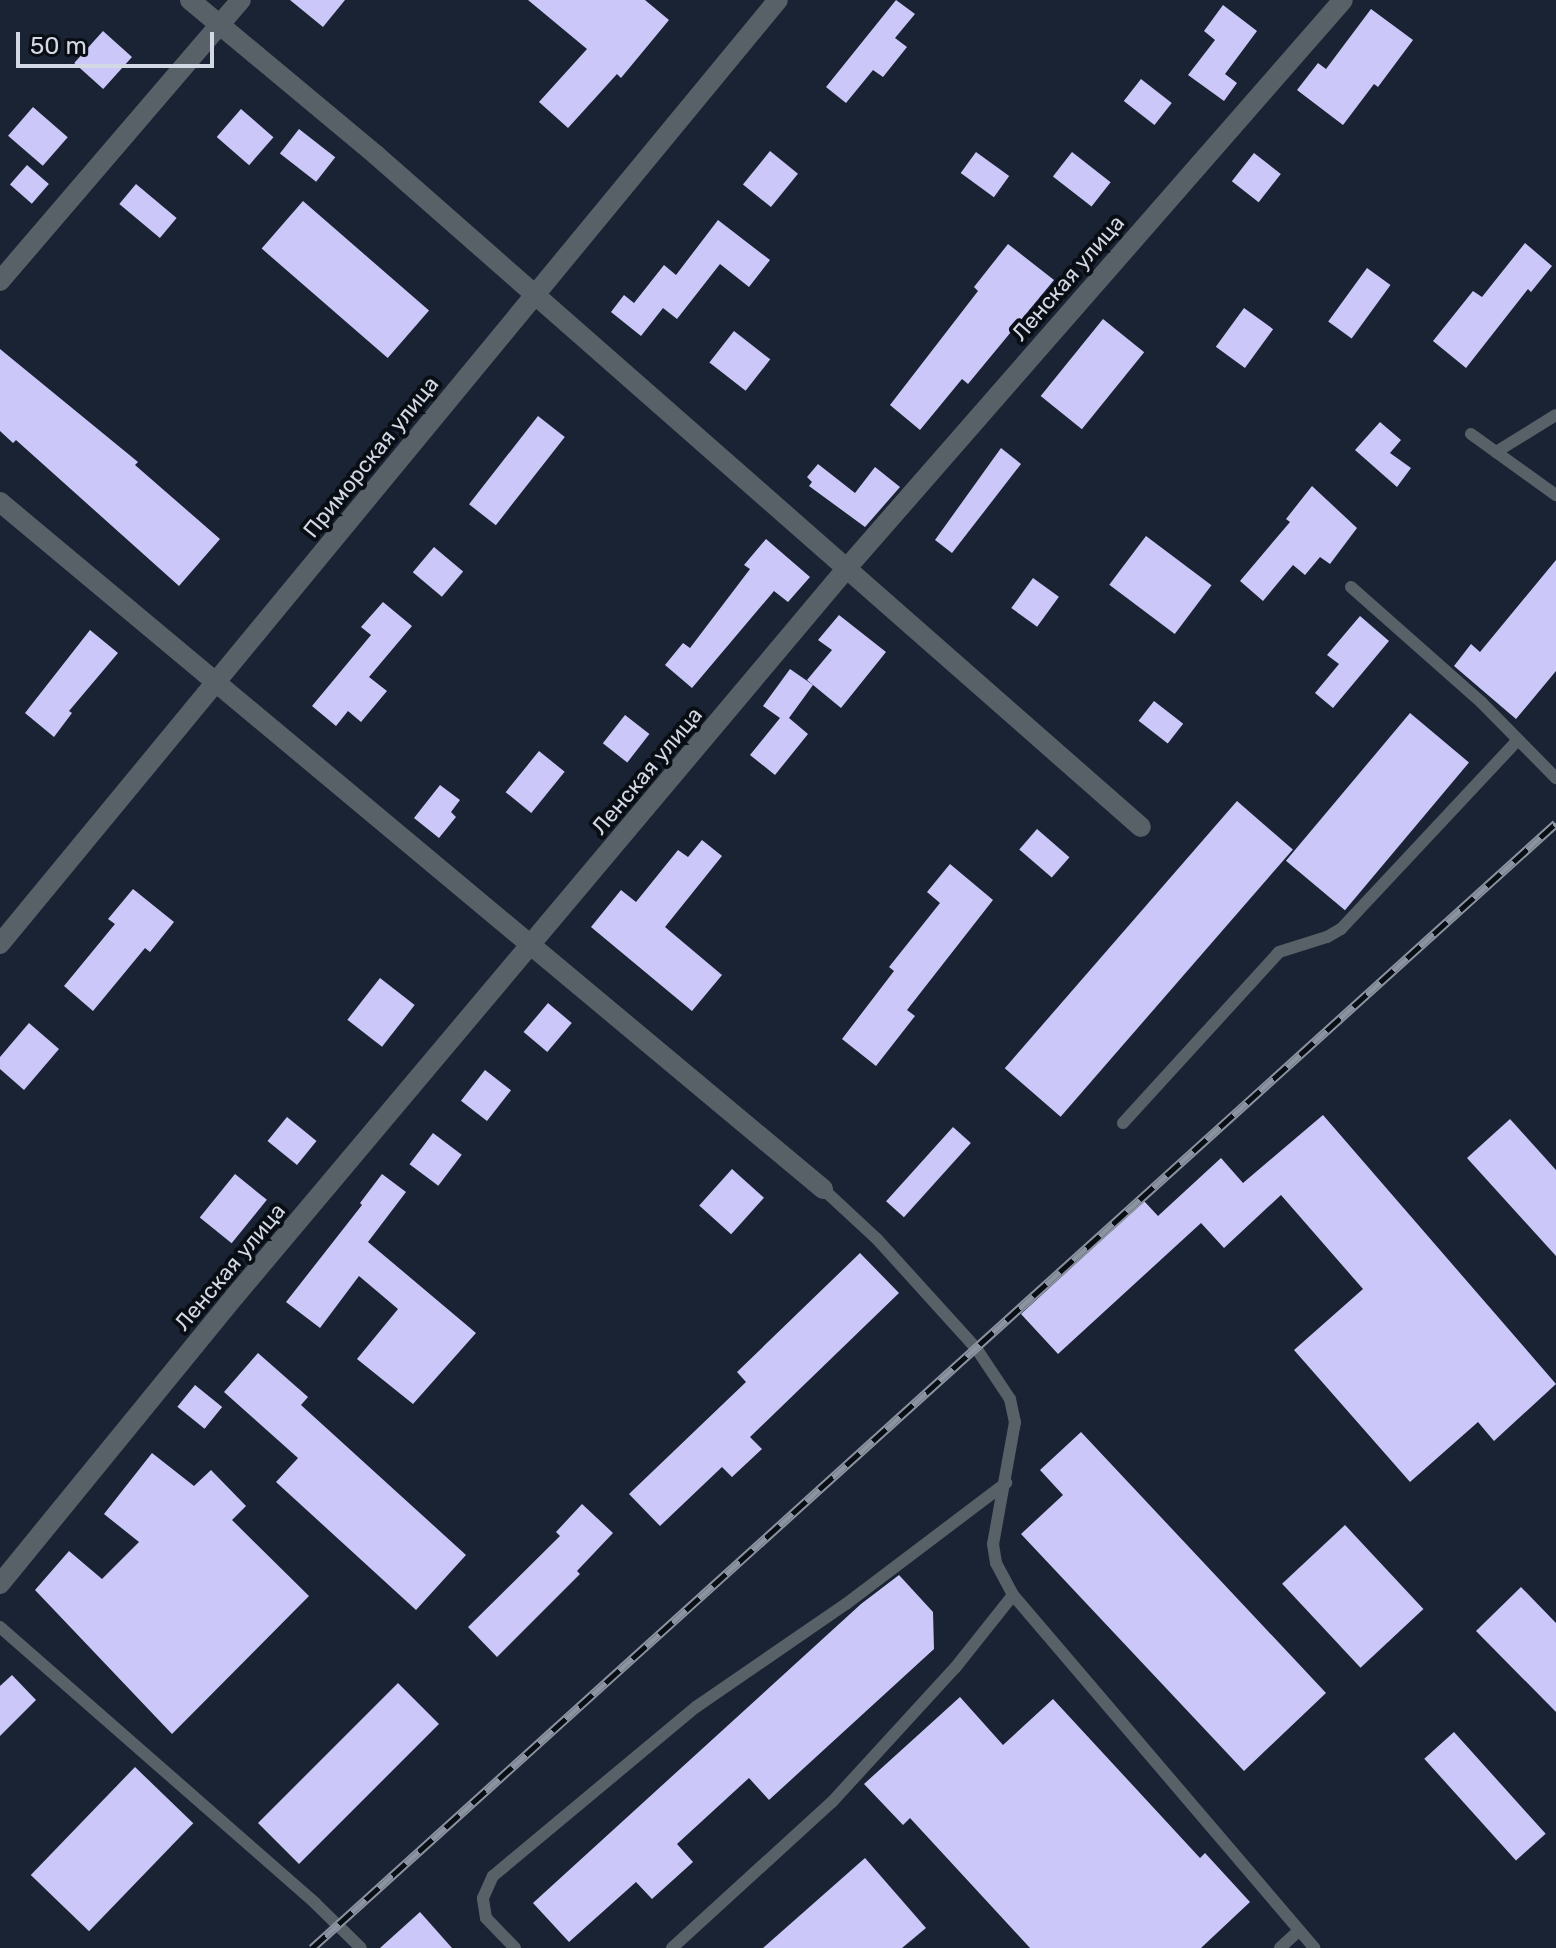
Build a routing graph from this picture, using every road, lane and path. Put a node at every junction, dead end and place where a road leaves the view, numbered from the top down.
1 (190, 0) edge
2 (241, 0) edge
3 (778, 0) edge
4 (1343, 0) edge
5 (220, 25) junction
6 (0, 281) edge
7 (535, 294) junction
8 (1556, 415) edge
9 (1471, 434) dead end
10 (1496, 452) junction
11 (1556, 495) edge
12 (0, 502) edge
13 (846, 569) junction
14 (1351, 587) dead end
15 (218, 684) junction
16 (1518, 740) junction
17 (1556, 778) edge
18 (1141, 827) dead end
19 (0, 944) edge
20 (532, 946) junction
21 (1123, 1123) dead end
22 (823, 1189) joint
23 (1006, 1483) junction
24 (0, 1584) edge
25 (1013, 1595) junction
26 (0, 1627) edge
27 (1299, 1930) junction
28 (361, 1948) edge
29 (515, 1948) edge
30 (672, 1948) edge
31 (1280, 1948) edge
32 (1314, 1948) edge

1 - 5 street
2 - 5 street
3 - 7 street, Приморская улица
4 - 13 street, Ленская улица
5 - 6 street
5 - 7 street
7 - 13 street
7 - 15 street, Приморская улица
8 - 10 lane
9 - 10 lane
10 - 11 lane
12 - 15 street
13 - 18 street
13 - 20 street, Ленская улица
14 - 16 lane
15 - 19 street, Приморская улица
15 - 20 street
16 - 17 lane
16 - 21 lane
20 - 22 street
20 - 24 street, Ленская улица
22 - 23 lane
23 - 25 lane
23 - 29 lane
25 - 27 lane
25 - 30 lane
26 - 28 lane
27 - 31 lane
27 - 32 lane

